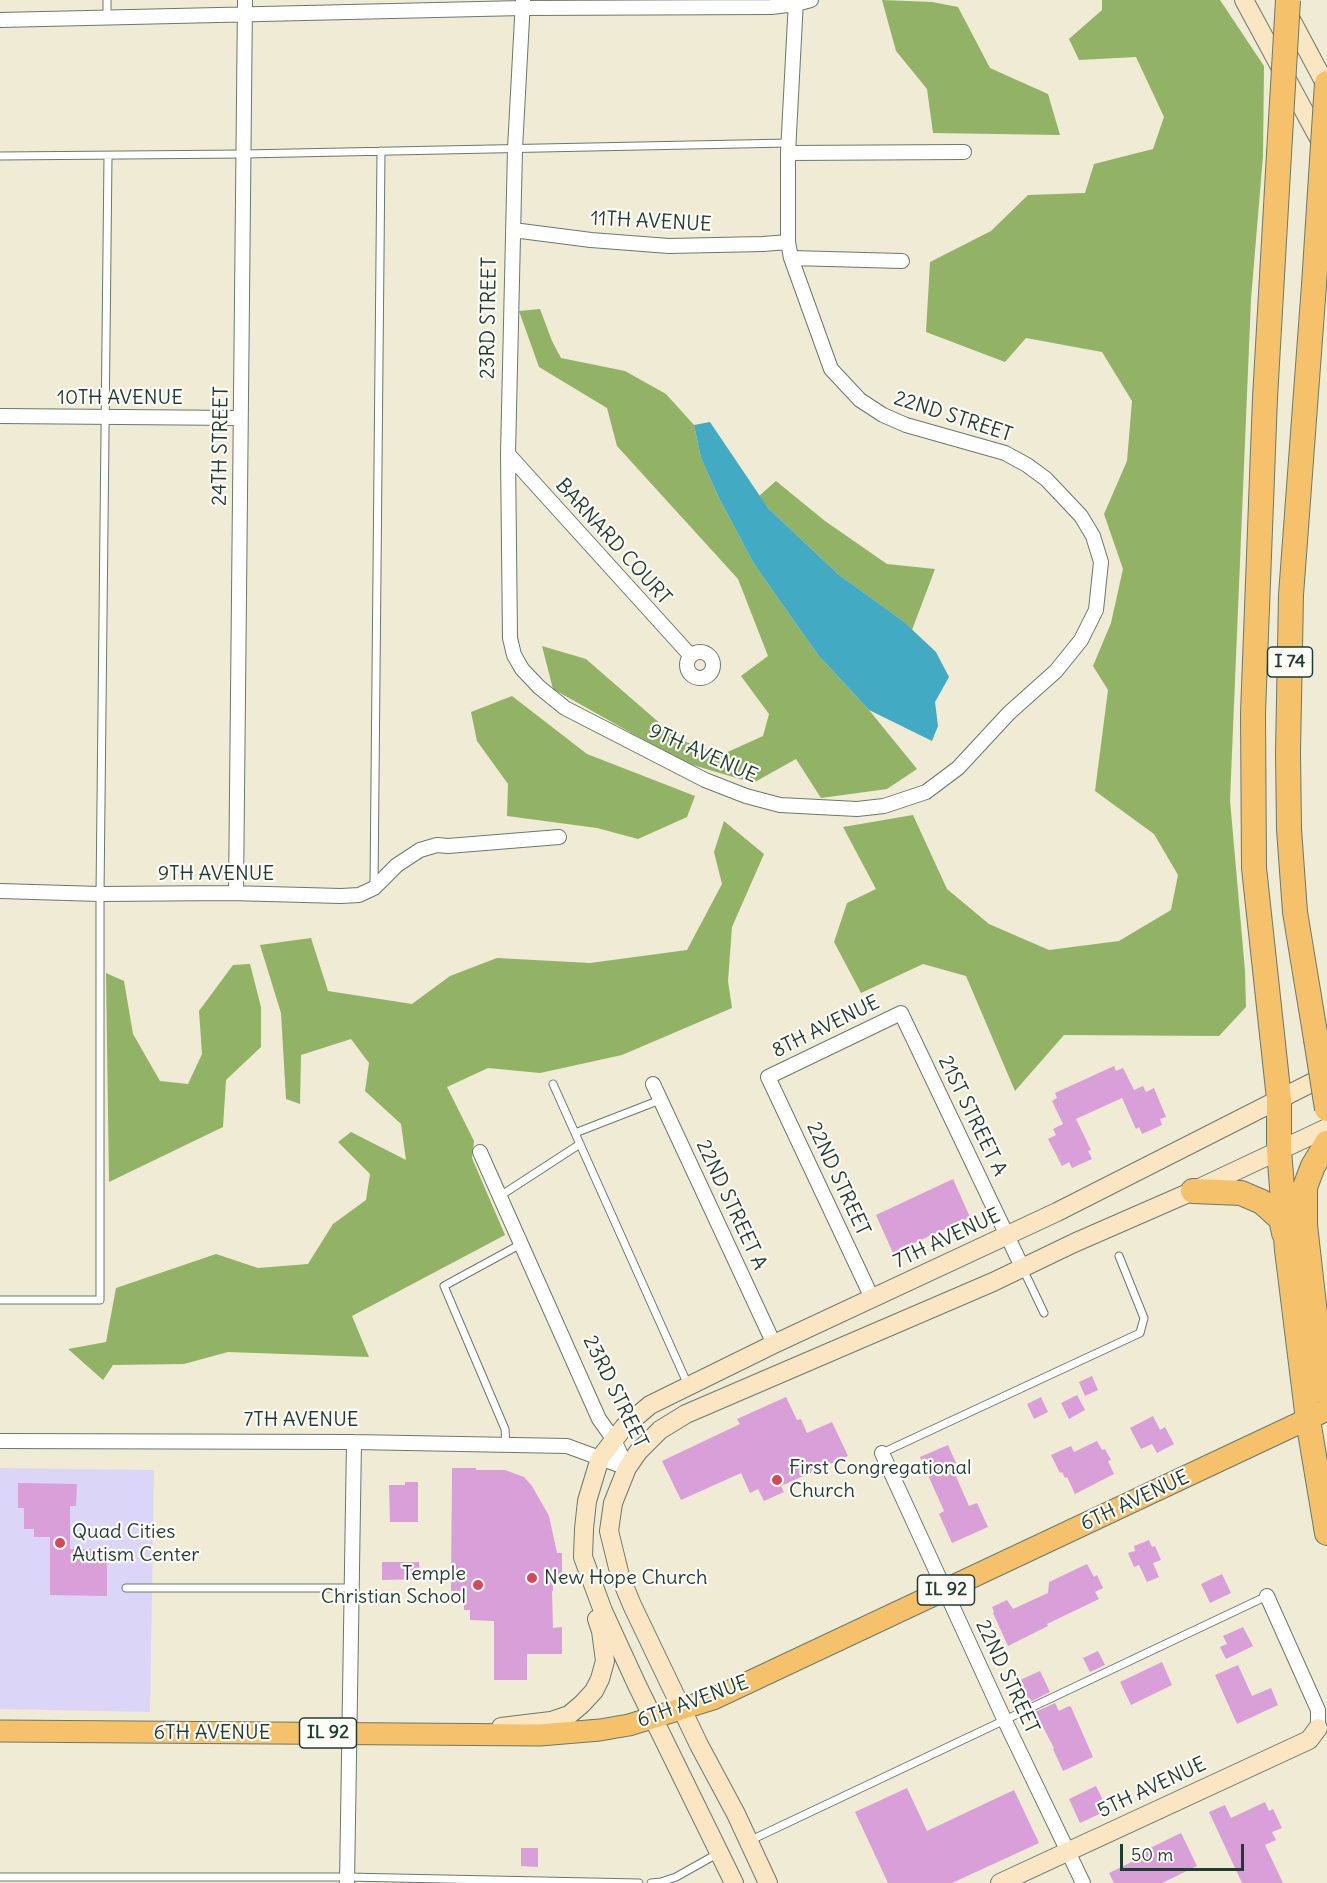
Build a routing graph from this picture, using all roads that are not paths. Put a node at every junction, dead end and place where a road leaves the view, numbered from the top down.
1 (107, 0) edge
2 (811, 0) edge
3 (1244, 0) edge
4 (1281, 0) edge
5 (1288, 0) edge
6 (796, 2) edge
7 (523, 4) edge
8 (660, 4) edge
9 (383, 6) edge
10 (245, 7) edge
11 (107, 18) junction
12 (0, 20) edge
13 (1327, 85) edge
14 (789, 148) junction
15 (514, 149) junction
16 (381, 151) junction
17 (964, 152) dead end
18 (1327, 152) edge
19 (244, 154) junction
20 (0, 156) edge
21 (108, 156) junction
22 (513, 230) junction
23 (788, 242) junction
24 (791, 258) junction
25 (902, 261) dead end
26 (0, 416) edge
27 (105, 418) junction
28 (240, 418) junction
29 (508, 454) junction
30 (510, 638) joint
31 (690, 656) dead end
32 (1056, 671) joint
33 (559, 837) dead end
34 (374, 888) junction
35 (0, 891) edge
36 (236, 893) junction
37 (100, 894) junction
38 (902, 1013) joint
39 (1327, 1075) edge
40 (768, 1077) joint
41 (553, 1084) dead end
42 (652, 1084) dead end
43 (1279, 1099) junction
44 (660, 1100) junction
45 (1327, 1109) edge
46 (1327, 1128) edge
47 (575, 1134) junction
48 (1327, 1143) edge
49 (580, 1144) junction
50 (1279, 1150) junction
51 (480, 1152) dead end
52 (1192, 1191) junction
53 (500, 1196) junction
54 (1008, 1235) junction
55 (521, 1244) junction
56 (1287, 1250) junction
57 (1119, 1256) dead end
58 (1023, 1269) junction
59 (872, 1298) junction
60 (0, 1300) edge
61 (1314, 1306) junction
62 (1044, 1312) dead end
63 (1327, 1329) edge
64 (774, 1344) junction
65 (688, 1385) junction
66 (1327, 1394) edge
67 (1318, 1415) edge
68 (614, 1440) junction
69 (0, 1441) edge
70 (354, 1442) junction
71 (506, 1444) junction
72 (882, 1453) joint
73 (600, 1458) junction
74 (627, 1468) junction
75 (1327, 1533) edge
76 (583, 1557) junction
77 (126, 1588) dead end
78 (352, 1588) junction
79 (945, 1590) junction
80 (1267, 1596) joint
81 (682, 1709) junction
82 (654, 1717) junction
83 (1005, 1721) junction
84 (1318, 1728) joint
85 (0, 1731) edge
86 (350, 1734) junction
87 (450, 1734) junction
88 (749, 1841) junction
89 (719, 1852) junction
90 (1068, 1852) junction
91 (0, 1877) edge
92 (346, 1880) edge
93 (639, 1883) edge
94 (651, 1883) edge
95 (734, 1883) edge
96 (768, 1883) edge
97 (1000, 1883) edge
98 (1083, 1883) edge

1 - 11 lane
2 - 6 street
3 - 18 main road
4 - 13 main road
5 - 43 highway, bridge
6 - 8 street
6 - 14 street, 22ND STREET
7 - 8 street
7 - 9 street
7 - 15 street, 23RD STREET
9 - 10 street
10 - 11 street
10 - 19 street, 24TH STREET
11 - 12 street
13 - 45 highway, I 74, bridge
14 - 15 lane
14 - 17 street
14 - 23 street, 22ND STREET
15 - 16 lane
15 - 22 street, 23RD STREET
16 - 19 lane
16 - 34 lane
19 - 21 lane
19 - 28 street, 24TH STREET
20 - 21 lane
21 - 27 lane
22 - 23 street, 11TH AVENUE
22 - 29 street, 23RD STREET
23 - 24 street, 22ND STREET
24 - 25 street
24 - 32 street, 22ND STREET
26 - 27 street, 10TH AVENUE
27 - 28 street, 10TH AVENUE
27 - 37 lane
28 - 36 street, 24TH STREET
29 - 30 street, 23RD STREET
29 - 31 street, BARNARD COURT
30 - 32 street, 9TH AVENUE
33 - 34 street, 9TH AVENUE
34 - 36 street, 9TH AVENUE
35 - 37 street, 9TH AVENUE
36 - 37 street, 9TH AVENUE
37 - 60 lane
38 - 40 street, 8TH AVENUE
38 - 54 street, 21ST STREET A
39 - 43 main road, 7TH AVENUE
40 - 59 street, 22ND STREET
41 - 47 lane
42 - 44 street, 22ND STREET A
43 - 50 highway
43 - 54 main road, 7TH AVENUE
44 - 47 lane
44 - 64 street, 22ND STREET A
46 - 50 main road
47 - 49 lane
48 - 61 highway
49 - 53 lane
49 - 65 lane
50 - 52 main road
50 - 56 highway
51 - 53 street, 23RD STREET
52 - 56 highway
52 - 58 main road
53 - 55 street, 23RD STREET
54 - 58 street, 21ST STREET A
54 - 59 main road, 7TH AVENUE
55 - 68 street, 23RD STREET
55 - 71 lane
56 - 67 highway
57 - 72 lane
58 - 62 lane
58 - 74 main road
59 - 64 main road, 7TH AVENUE
61 - 63 highway
61 - 66 highway
64 - 65 main road, 7TH AVENUE
65 - 68 main road, 7TH AVENUE
67 - 75 highway
67 - 79 main road, 6TH AVENUE / IL 92
68 - 73 main road, 7TH AVENUE
68 - 74 street, 23RD STREET
69 - 70 street, 7TH AVENUE
70 - 71 street, 7TH AVENUE
70 - 78 street
71 - 73 street, 7TH AVENUE
72 - 79 street, 22ND STREET
73 - 74 street, 7TH AVENUE
73 - 76 main road
74 - 81 main road, 23RD STREET
76 - 82 main road
76 - 87 main road
77 - 78 lane
78 - 86 street
79 - 81 main road, 6TH AVENUE / IL 92
79 - 83 street, 22ND STREET
80 - 83 lane
80 - 84 street
81 - 82 main road, 6TH AVENUE / IL 92
81 - 88 main road, 23RD STREET
82 - 87 main road, 6TH AVENUE / IL 92
82 - 89 main road
83 - 88 lane
83 - 90 street, 22ND STREET
84 - 90 main road, 5TH AVENUE
85 - 86 main road, 6TH AVENUE / IL 92
86 - 87 main road, 6TH AVENUE / IL 92
86 - 92 street
88 - 96 main road, 23RD STREET
89 - 94 lane
89 - 95 main road
90 - 97 main road, 5TH AVENUE
90 - 98 street, 22ND STREET
91 - 92 lane
92 - 93 lane

